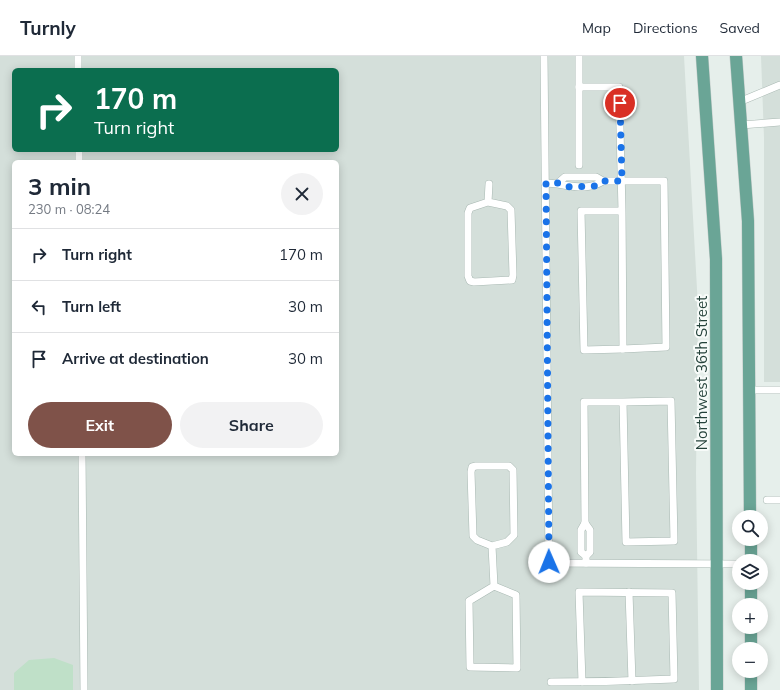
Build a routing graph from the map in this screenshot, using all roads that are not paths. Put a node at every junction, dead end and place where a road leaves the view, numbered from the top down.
1 (78, 56) edge
2 (544, 56) edge
3 (579, 56) edge
4 (702, 56) edge
5 (736, 56) edge
6 (78, 68) edge
7 (780, 86) edge
8 (579, 87) junction
9 (739, 102) junction
10 (780, 122) edge
11 (741, 125) junction
12 (579, 165) dead end
13 (622, 181) junction
14 (546, 183) junction
15 (489, 184) dead end
16 (488, 202) junction
17 (622, 211) junction
18 (623, 349) junction
19 (750, 390) junction
20 (780, 390) edge
21 (624, 402) junction
22 (82, 456) edge
23 (768, 500) dead end
24 (780, 500) edge
25 (750, 510) edge
26 (492, 546) junction
27 (586, 559) junction
28 (717, 564) junction
29 (732, 564) edge
30 (494, 586) junction
31 (629, 592) junction
32 (751, 678) edge
33 (632, 681) junction
34 (551, 682) dead end
35 (582, 682) junction
36 (84, 690) edge
37 (717, 690) edge
38 (751, 690) edge

1 - 6 lane
2 - 14 lane
3 - 8 lane
4 - 28 main road, Northwest 36th Street
5 - 9 main road
7 - 9 lane
8 - 12 lane
8 - 13 lane
9 - 11 main road
10 - 11 lane
11 - 19 main road
13 - 14 lane
13 - 17 lane
13 - 18 lane
14 - 27 lane
15 - 16 lane
16 - 16 lane
17 - 18 lane
17 - 18 lane
19 - 20 lane
19 - 25 main road
21 - 21 lane
21 - 27 lane
22 - 36 lane
23 - 24 lane
26 - 26 lane
26 - 30 lane
27 - 28 lane
28 - 29 lane
28 - 37 main road, Northwest 36th Street
30 - 30 lane
31 - 33 lane
31 - 33 lane
31 - 35 lane
32 - 38 main road
33 - 35 lane
34 - 35 lane

